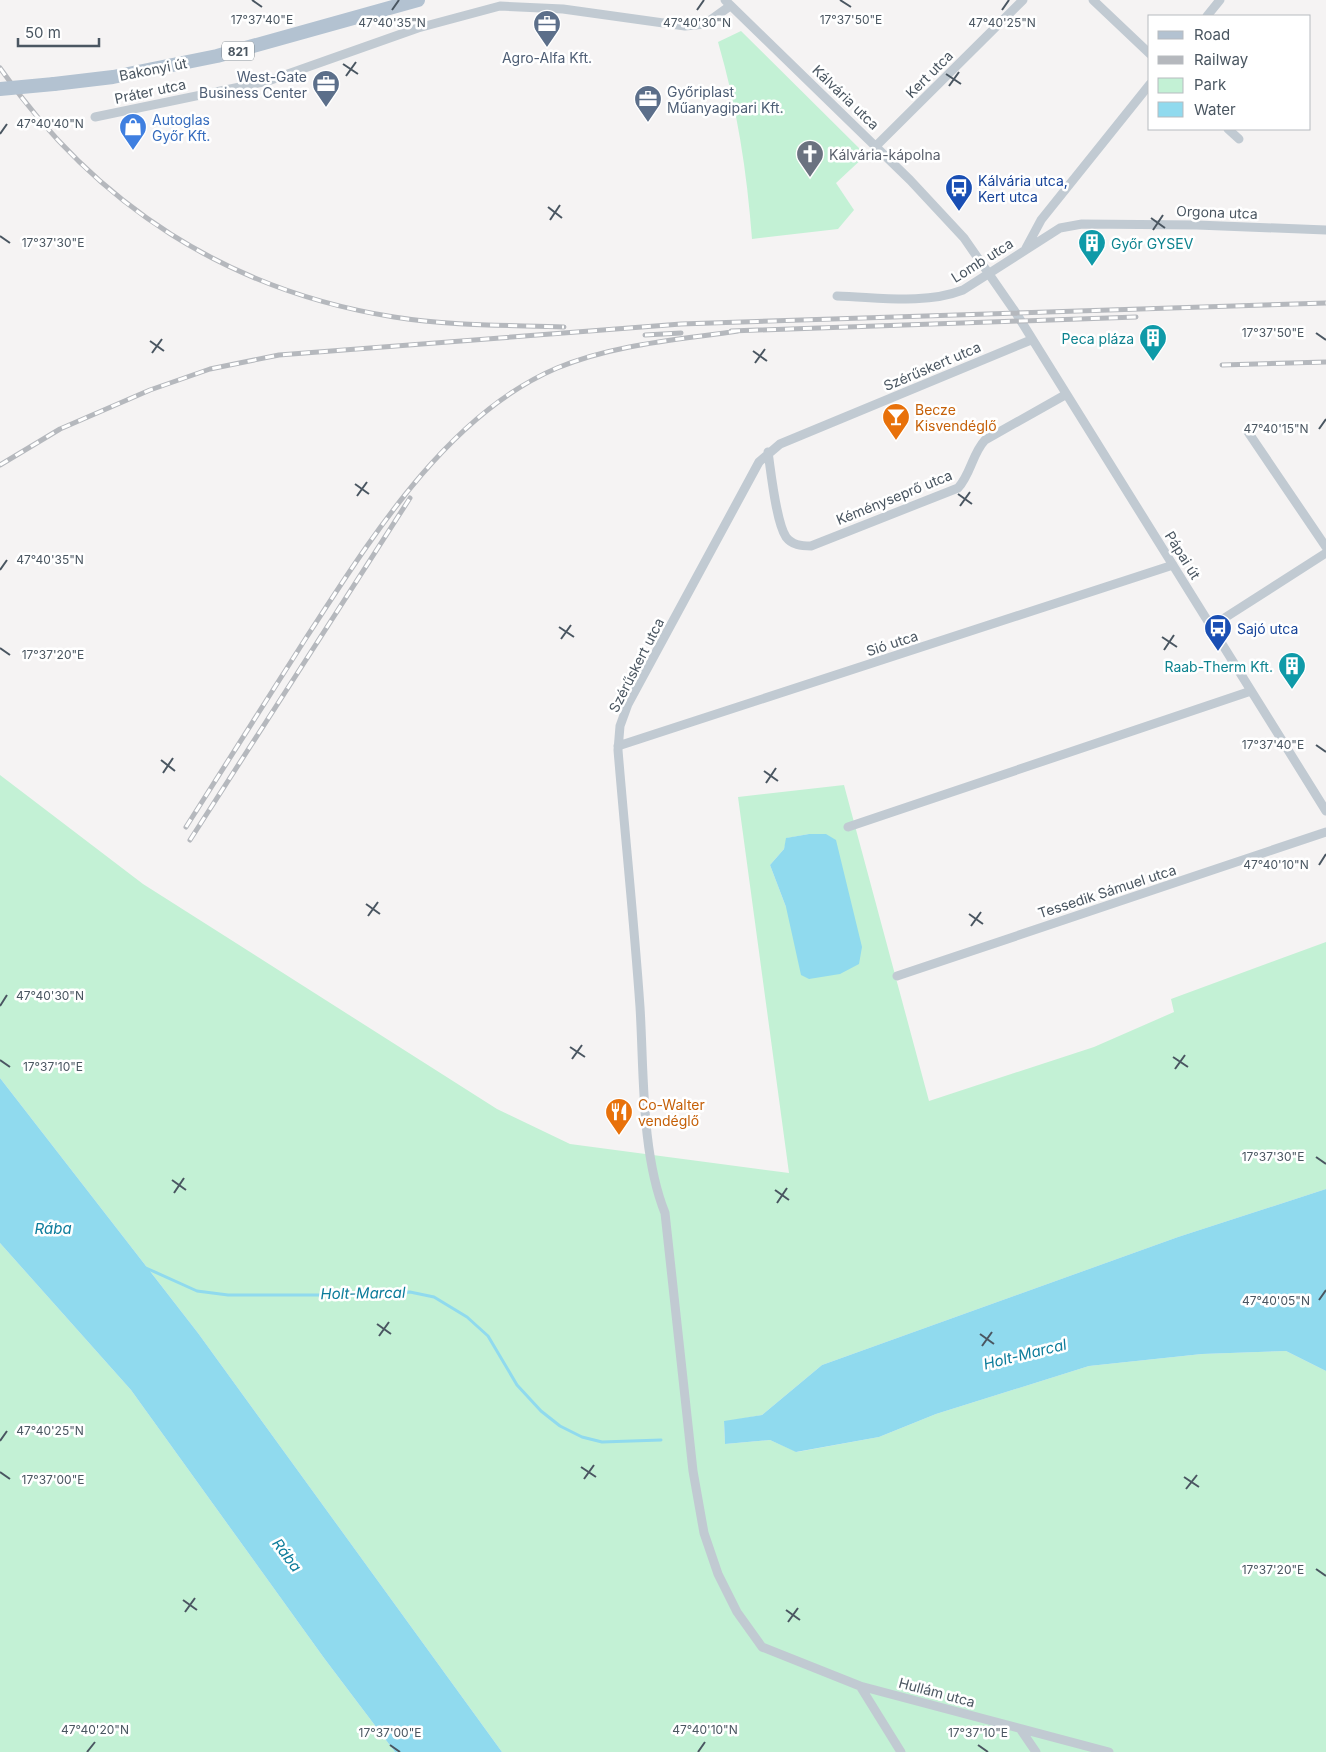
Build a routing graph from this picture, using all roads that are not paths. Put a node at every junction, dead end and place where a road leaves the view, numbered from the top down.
1 (418, 0) edge
2 (1023, 0) edge
3 (1093, 0) edge
4 (1220, 0) edge
5 (728, 3) edge
6 (1208, 15) edge
7 (1148, 52) edge
8 (1148, 86) edge
9 (0, 90) edge
10 (94, 117) dead end
11 (1229, 130) edge
12 (1239, 139) dead end
13 (876, 146) junction
14 (1326, 230) edge
15 (1024, 250) junction
16 (989, 273) junction
17 (837, 296) dead end
18 (1016, 313) joint
19 (1031, 340) junction
20 (1065, 395) junction
21 (1248, 432) dead end
22 (768, 452) junction
23 (1326, 547) edge
24 (1326, 553) edge
25 (1173, 565) junction
26 (1212, 626) junction
27 (1251, 691) junction
28 (618, 746) junction
29 (1326, 811) edge
30 (848, 827) dead end
31 (1326, 832) edge
32 (896, 976) dead end
33 (762, 1647) joint
34 (860, 1686) junction
35 (1021, 1730) junction
36 (901, 1752) edge
37 (1036, 1752) edge
38 (1109, 1752) edge

1 - 9 main road, Bakonyi út / 821, bridge
2 - 13 street, Kert utca
3 - 7 street
4 - 6 street
5 - 10 street, Práter utca
5 - 13 street, Kálvária utca
8 - 15 street, Lomb utca
11 - 12 street
13 - 16 street, Kálvária utca
14 - 15 street, Orgona utca
15 - 16 street, Lomb utca
16 - 17 street, Lomb utca
16 - 18 street, Kálvária utca
18 - 19 street, Pápai út
19 - 20 street, Pápai út
19 - 22 street, Szérűskert utca
20 - 22 street, Kéményseprő utca
20 - 25 street, Pápai út
21 - 23 street
22 - 28 street, Szérűskert utca
24 - 26 street
25 - 26 street, Pápai út
25 - 28 street, Sió utca
26 - 27 street, Pápai út
27 - 29 street, Pápai út
27 - 30 street
28 - 33 street, Szérűskert utca
31 - 32 street, Tessedik Sámuel utca
33 - 34 street, Hullám utca
34 - 35 street, Hullám utca
34 - 36 street
35 - 37 street
35 - 38 street, Hullám utca

